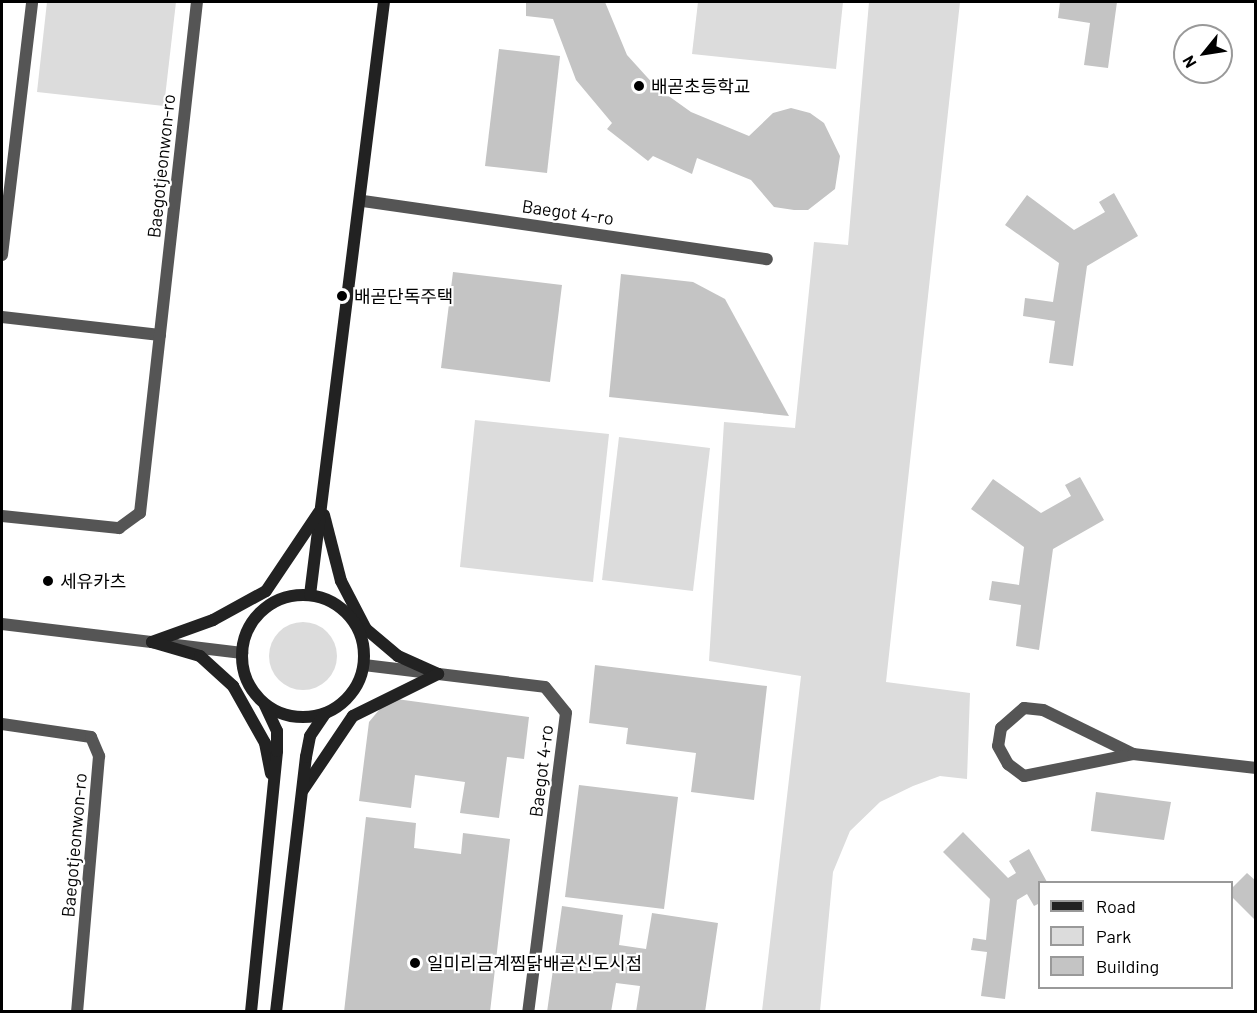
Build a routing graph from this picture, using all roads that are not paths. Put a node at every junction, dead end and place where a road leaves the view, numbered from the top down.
1 (32, 2) edge
2 (197, 2) edge
3 (384, 2) edge
4 (363, 201) junction
5 (2, 255) edge
6 (767, 259) dead end
7 (2, 317) edge
8 (160, 335) junction
9 (322, 508) junction
10 (2, 516) edge
11 (310, 595) junction
12 (2, 624) edge
13 (152, 642) junction
14 (242, 653) junction
15 (364, 665) junction
16 (438, 674) junction
17 (265, 704) junction
18 (325, 714) junction
19 (2, 724) edge
20 (1133, 754) junction
21 (1256, 768) edge
22 (274, 789) junction
23 (300, 794) junction
24 (77, 1011) edge
25 (251, 1011) edge
26 (276, 1011) edge
27 (528, 1011) edge

1 - 5 street
2 - 8 street, Baegotjeonwon-ro
3 - 4 main road
4 - 6 street, Baegot 4-ro
4 - 9 main road
7 - 8 street
8 - 10 street, Baegotjeonwon-ro
9 - 11 main road
9 - 13 main road
9 - 16 main road
11 - 14 main road
11 - 15 main road
12 - 13 street
13 - 14 street
13 - 22 main road
14 - 17 main road
15 - 16 street, Baegot 4-ro
15 - 18 main road
16 - 23 main road
16 - 27 street, Baegot 4-ro
17 - 18 main road
17 - 22 main road
18 - 23 main road
19 - 24 street, Baegotjeonwon-ro
20 - 20 street
20 - 21 street
22 - 25 main road
23 - 26 main road

